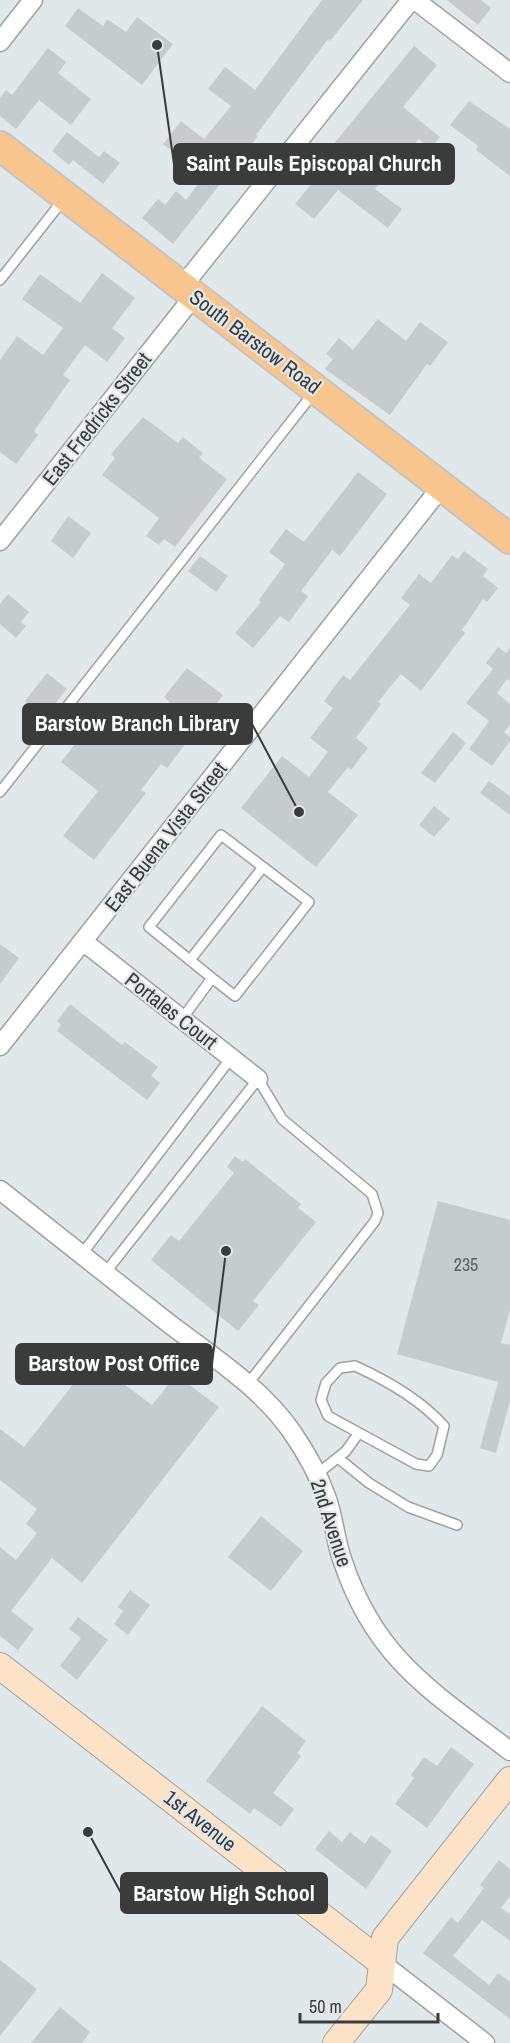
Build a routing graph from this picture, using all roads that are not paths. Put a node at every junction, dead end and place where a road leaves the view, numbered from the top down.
1 (33, 0) edge
2 (413, 0) edge
3 (0, 42) edge
4 (510, 73) edge
5 (0, 146) edge
6 (66, 195) junction
7 (0, 280) edge
8 (188, 291) junction
9 (317, 389) junction
10 (442, 486) junction
11 (510, 539) edge
12 (0, 541) edge
13 (0, 792) edge
14 (263, 867) junction
15 (84, 942) junction
16 (190, 960) junction
17 (212, 978) junction
18 (182, 1019) junction
19 (0, 1046) edge
20 (231, 1058) junction
21 (258, 1080) junction
22 (0, 1190) edge
23 (82, 1254) junction
24 (105, 1273) junction
25 (248, 1385) junction
26 (358, 1434) junction
27 (338, 1458) junction
28 (316, 1475) junction
29 (457, 1526) dead end
30 (1, 1668) edge
31 (510, 1751) edge
32 (510, 1780) edge
33 (382, 1963) junction
34 (336, 2043) edge
35 (485, 2043) edge

1 - 3 street
2 - 4 street
2 - 8 street, East Fredricks Street
5 - 6 main road, South Barstow Road
6 - 7 lane
6 - 8 main road, South Barstow Road
8 - 9 main road, South Barstow Road
8 - 12 street, East Fredricks Street
9 - 10 main road, South Barstow Road
9 - 13 lane
10 - 11 main road, South Barstow Road
10 - 15 street, East Buena Vista Street
14 - 16 lane
14 - 16 lane
14 - 17 lane
15 - 18 street, Portales Court
15 - 19 street, East Buena Vista Street
16 - 17 lane
17 - 18 lane
18 - 20 street, Portales Court
20 - 21 street, Portales Court
20 - 23 lane
21 - 24 lane
21 - 25 lane
22 - 23 street, 2nd Avenue
23 - 24 street, 2nd Avenue
24 - 25 street, 2nd Avenue
25 - 28 street, 2nd Avenue
26 - 26 lane
26 - 27 lane
27 - 28 lane
27 - 29 lane
28 - 31 street, 2nd Avenue
30 - 33 street, 1st Avenue
32 - 33 street
33 - 34 street
33 - 35 street, 1st Avenue

